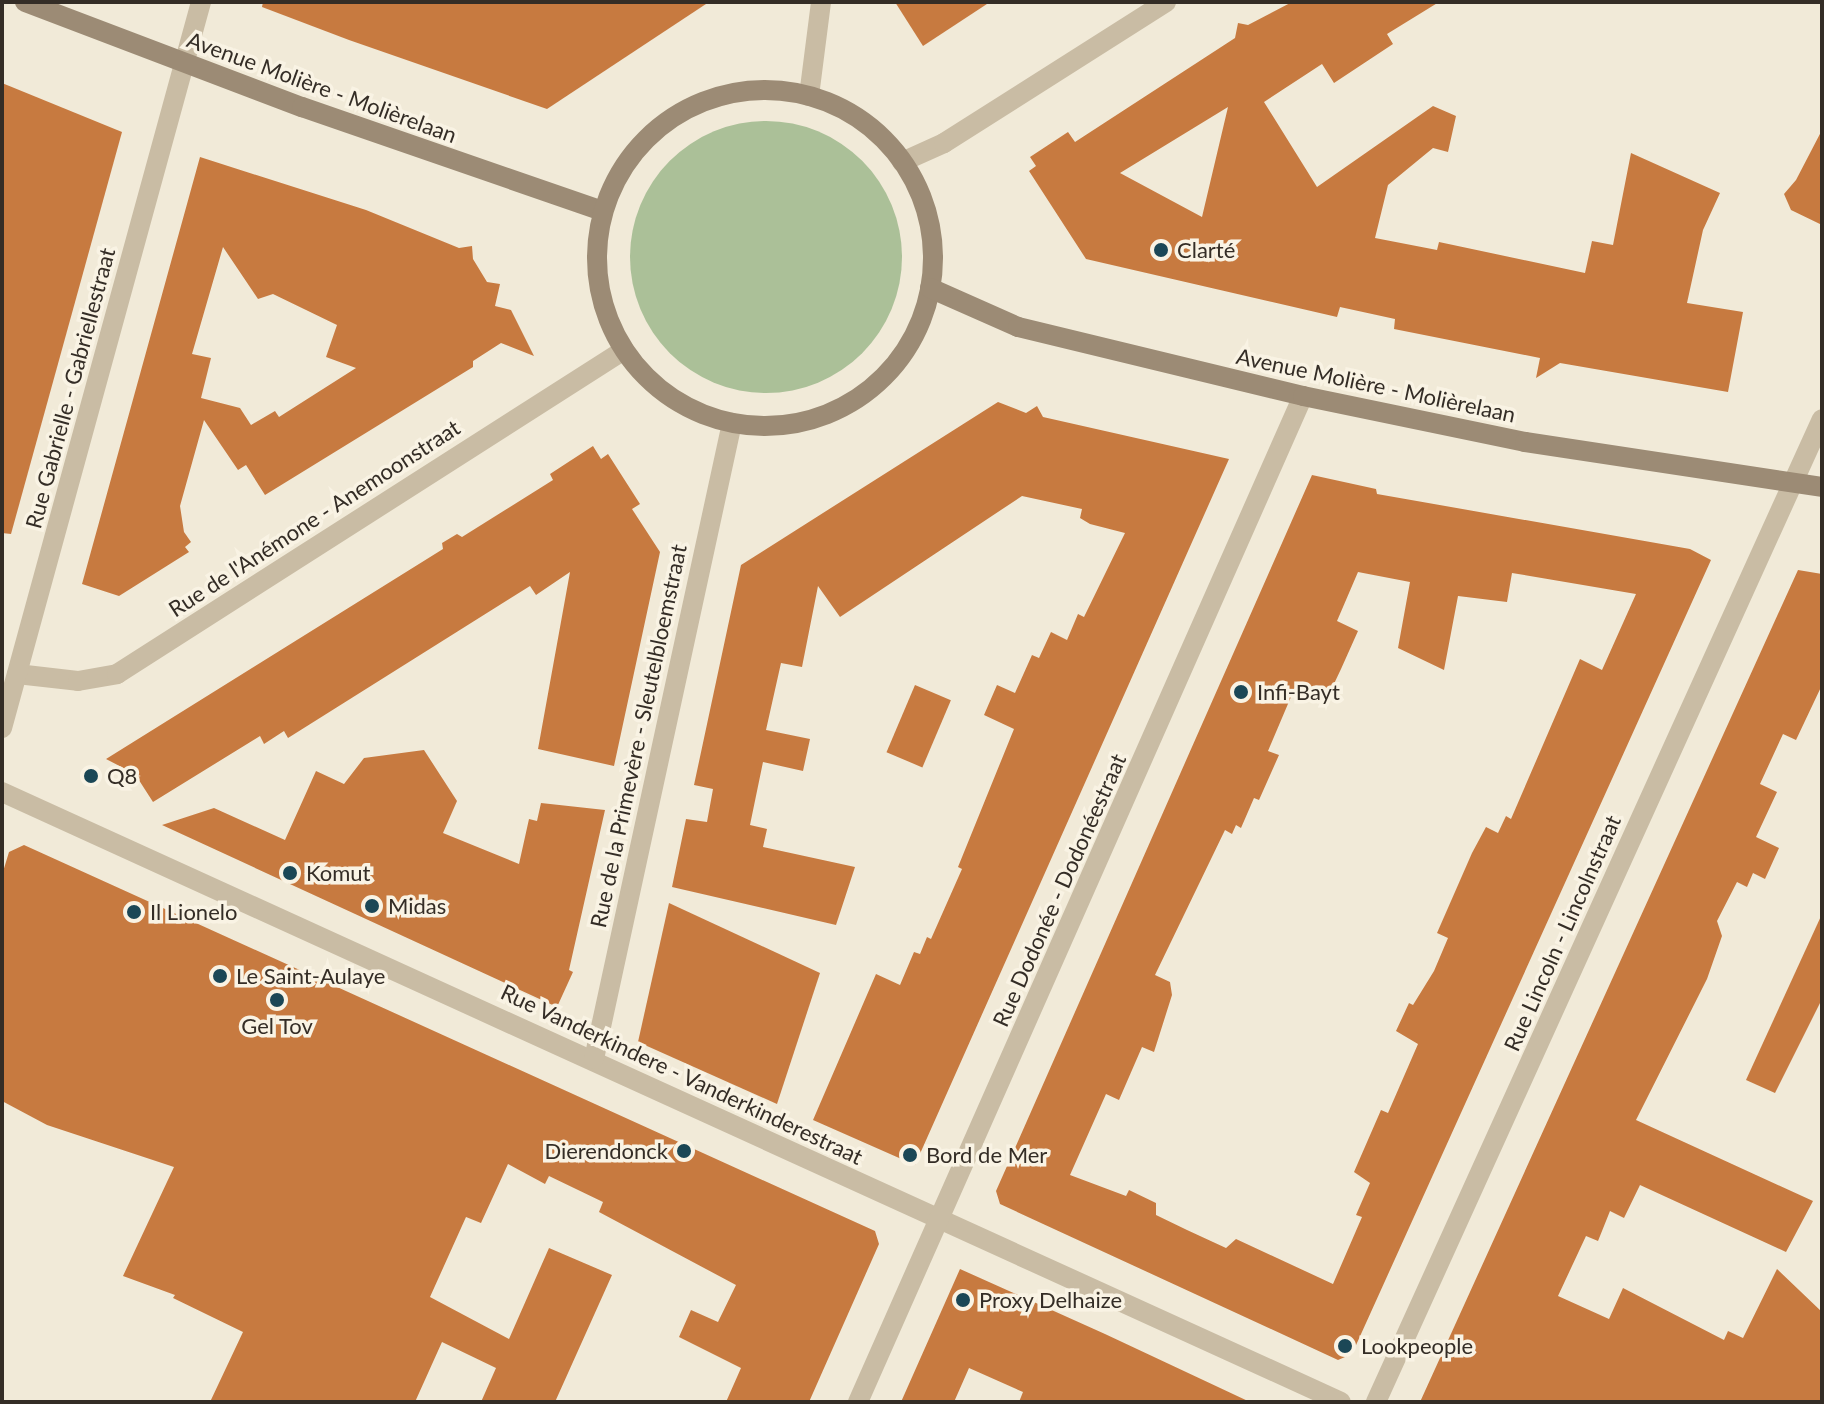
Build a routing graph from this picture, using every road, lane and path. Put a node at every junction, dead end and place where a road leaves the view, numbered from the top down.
1 (25, 2) edge
2 (201, 2) edge
3 (821, 2) edge
4 (1166, 2) edge
5 (184, 62) junction
6 (809, 96) junction
7 (902, 162) junction
8 (603, 211) junction
9 (930, 288) junction
10 (624, 350) junction
11 (1303, 396) junction
12 (1822, 419) edge
13 (732, 423) junction
14 (1792, 483) junction
15 (1822, 487) edge
16 (17, 674) junction
17 (2, 728) edge
18 (2, 792) edge
19 (594, 1059) junction
20 (939, 1219) junction
21 (858, 1402) edge
22 (1341, 1402) edge
23 (1376, 1402) edge

1 - 5 street, Avenue Molière - Molièrelaan
2 - 5 street, Rue Gabrielle - Gabriellestraat
3 - 6 street
4 - 7 street
5 - 8 street, Avenue Molière - Molièrelaan
5 - 16 street, Rue Gabrielle - Gabriellestraat
6 - 7 street
6 - 8 street
7 - 9 street
8 - 10 street
9 - 11 street, Avenue Molière - Molièrelaan
9 - 13 street
10 - 13 street
10 - 16 street, Rue de l'Anémone - Anemoonstraat
11 - 14 street, Avenue Molière - Molièrelaan
11 - 20 street, Rue Dodonée - Dodonéestraat
12 - 14 street, Rue Lincoln - Lincolnstraat
13 - 19 street, Rue de la Primevère - Sleutelbloemstraat
14 - 15 street, Avenue Molière - Molièrelaan
14 - 23 street, Rue Lincoln - Lincolnstraat
16 - 17 street, Rue Gabrielle - Gabriellestraat
18 - 19 street, Rue Vanderkindere - Vanderkinderestraat
19 - 20 street, Rue Vanderkindere - Vanderkinderestraat
20 - 21 street, Rue Dodonée - Dodonéestraat
20 - 22 street, Rue Vanderkindere - Vanderkinderestraat

